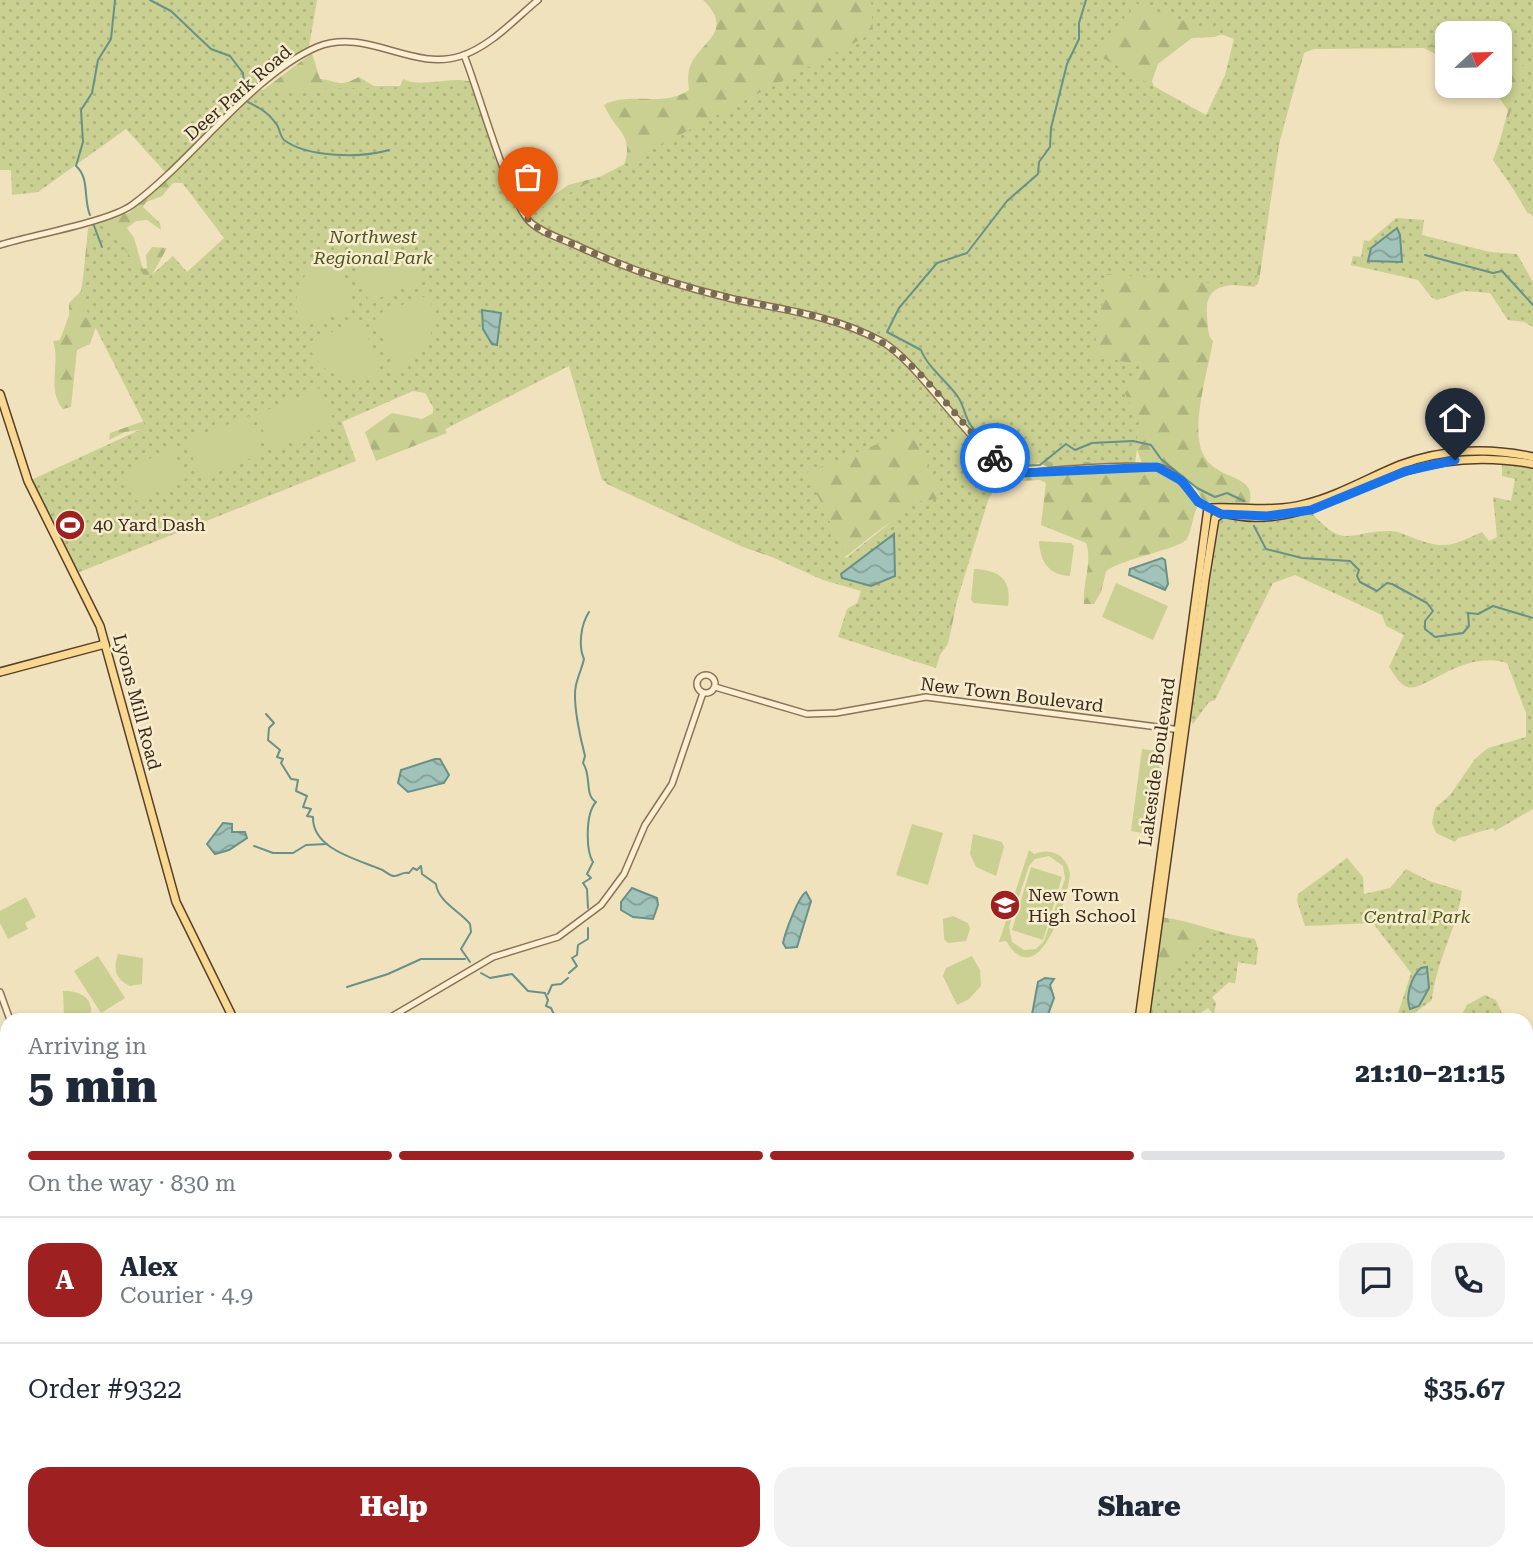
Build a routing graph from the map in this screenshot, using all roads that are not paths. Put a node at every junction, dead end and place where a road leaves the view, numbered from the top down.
1 (538, 0) edge
2 (464, 55) junction
3 (0, 245) edge
4 (0, 394) edge
5 (1533, 457) edge
6 (1533, 464) edge
7 (1210, 509) junction
8 (1221, 514) junction
9 (1205, 580) junction
10 (105, 644) junction
11 (0, 672) edge
12 (715, 687) junction
13 (703, 693) junction
14 (1181, 730) junction
15 (0, 992) edge
16 (8, 1013) edge
17 (231, 1013) edge
18 (398, 1013) edge
19 (1140, 1013) edge
20 (1146, 1013) edge

1 - 2 street, Deer Park Road
2 - 3 street, Deer Park Road
2 - 7 street
4 - 10 main road, Lyons Mill Road
5 - 7 main road
6 - 8 main road
7 - 8 main road
7 - 9 main road
7 - 14 main road, Lakeside Boulevard
8 - 9 main road, Lakeside Boulevard
9 - 14 main road, Lakeside Boulevard
10 - 11 main road
10 - 17 main road, Lyons Mill Road
12 - 13 street
12 - 13 street
12 - 14 street, New Town Boulevard
13 - 18 street
14 - 19 main road, Lakeside Boulevard
14 - 20 main road, Lakeside Boulevard
15 - 16 street

